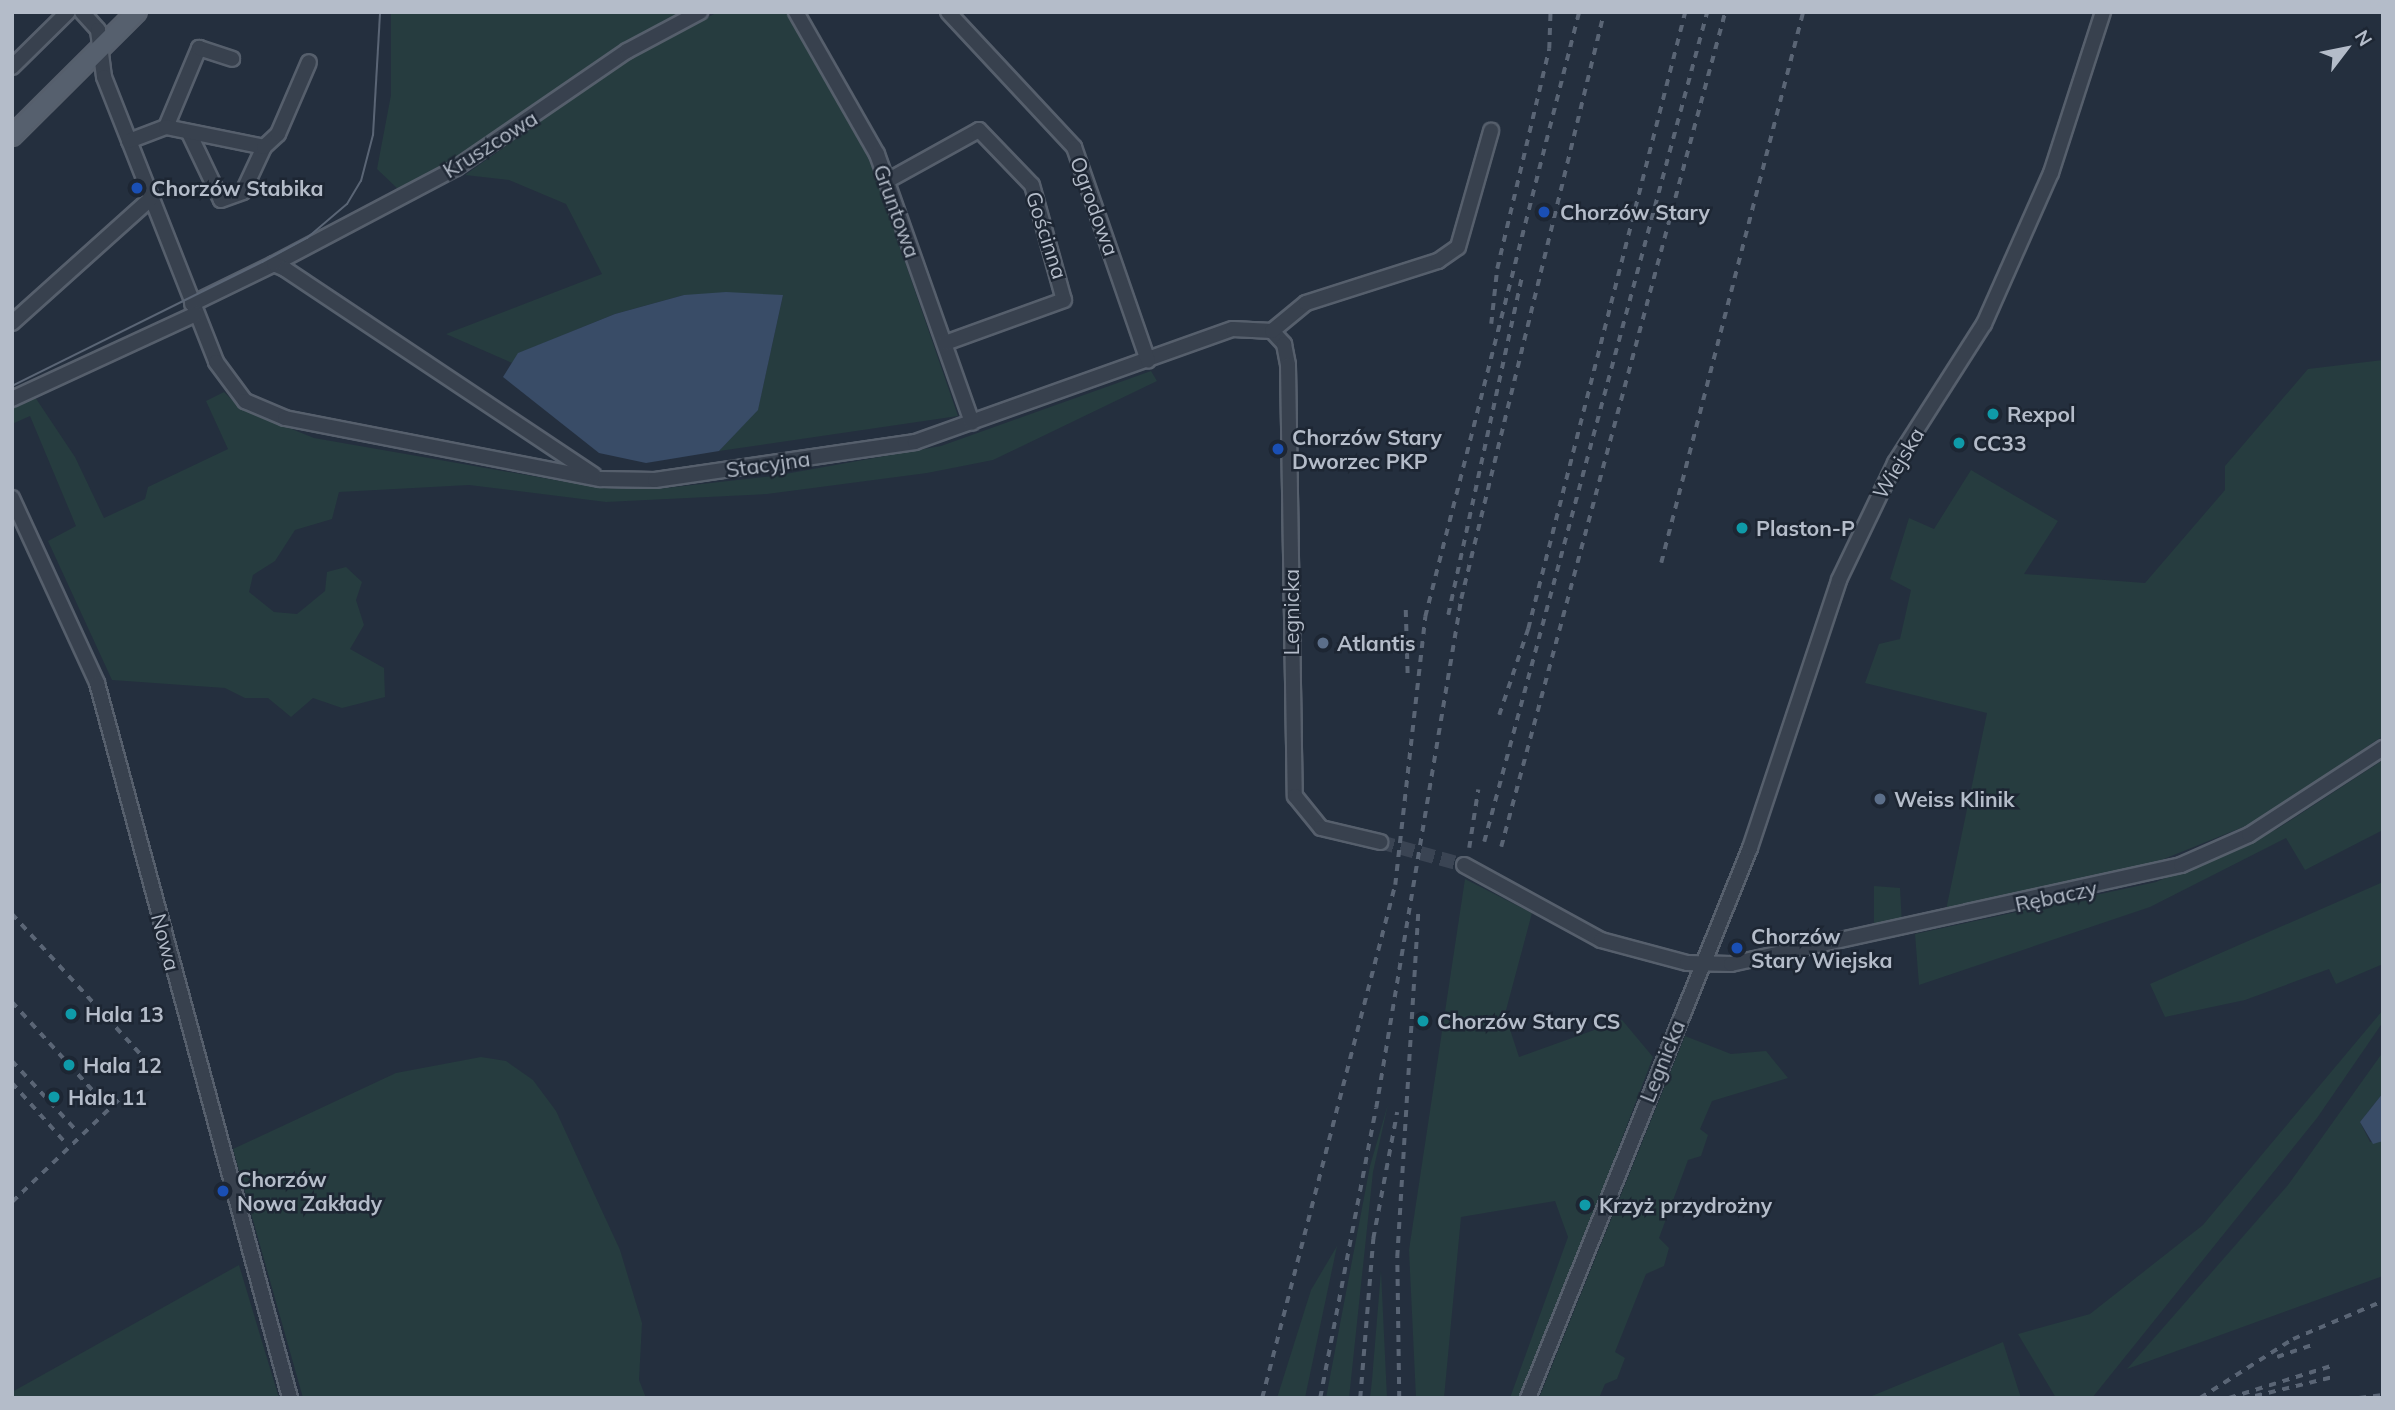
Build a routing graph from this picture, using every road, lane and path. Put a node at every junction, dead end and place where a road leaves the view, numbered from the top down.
1 (68, 12) edge
2 (82, 12) edge
3 (137, 12) edge
4 (700, 12) edge
5 (796, 12) edge
6 (948, 12) edge
7 (2103, 12) edge
8 (103, 46) junction
9 (232, 59) dead end
10 (309, 62) dead end
11 (12, 67) edge
12 (166, 127) junction
13 (1491, 131) dead end
14 (189, 132) junction
15 (12, 136) edge
16 (129, 141) junction
17 (264, 147) junction
18 (887, 181) junction
19 (150, 199) junction
20 (274, 264) junction
21 (194, 309) junction
22 (12, 323) edge
23 (1272, 331) junction
24 (944, 344) junction
25 (1148, 361) junction
26 (12, 399) edge
27 (972, 423) junction
28 (600, 479) junction
29 (12, 498) edge
30 (2383, 748) edge
31 (1380, 842) tunnel mouth
32 (1464, 865) tunnel mouth
33 (1700, 965) junction
34 (290, 1398) edge
35 (1528, 1398) edge

1 - 11 street
2 - 8 street
3 - 8 main road
4 - 20 street, Kruszcowa
5 - 18 street, Gruntowa
6 - 25 street, Ogrodowa
7 - 33 street, Wiejska
8 - 15 main road
8 - 16 street, Stacyjna
9 - 12 street
10 - 17 street
12 - 14 street
12 - 16 street
13 - 23 street
14 - 17 street
14 - 17 street
16 - 19 street, Stacyjna
18 - 24 street, Gruntowa
18 - 24 street, Gościnna
19 - 21 street, Stacyjna
19 - 22 street
20 - 21 street, Kruszcowa
20 - 28 street
21 - 26 street, Kruszcowa
21 - 28 street, Stacyjna
23 - 25 street, Stacyjna
23 - 31 street, Legnicka
24 - 27 street, Gruntowa
25 - 27 street, Stacyjna
27 - 28 street, Stacyjna
29 - 34 street, Nowa
30 - 33 street, Rębaczy
32 - 33 street
33 - 35 street, Legnicka

